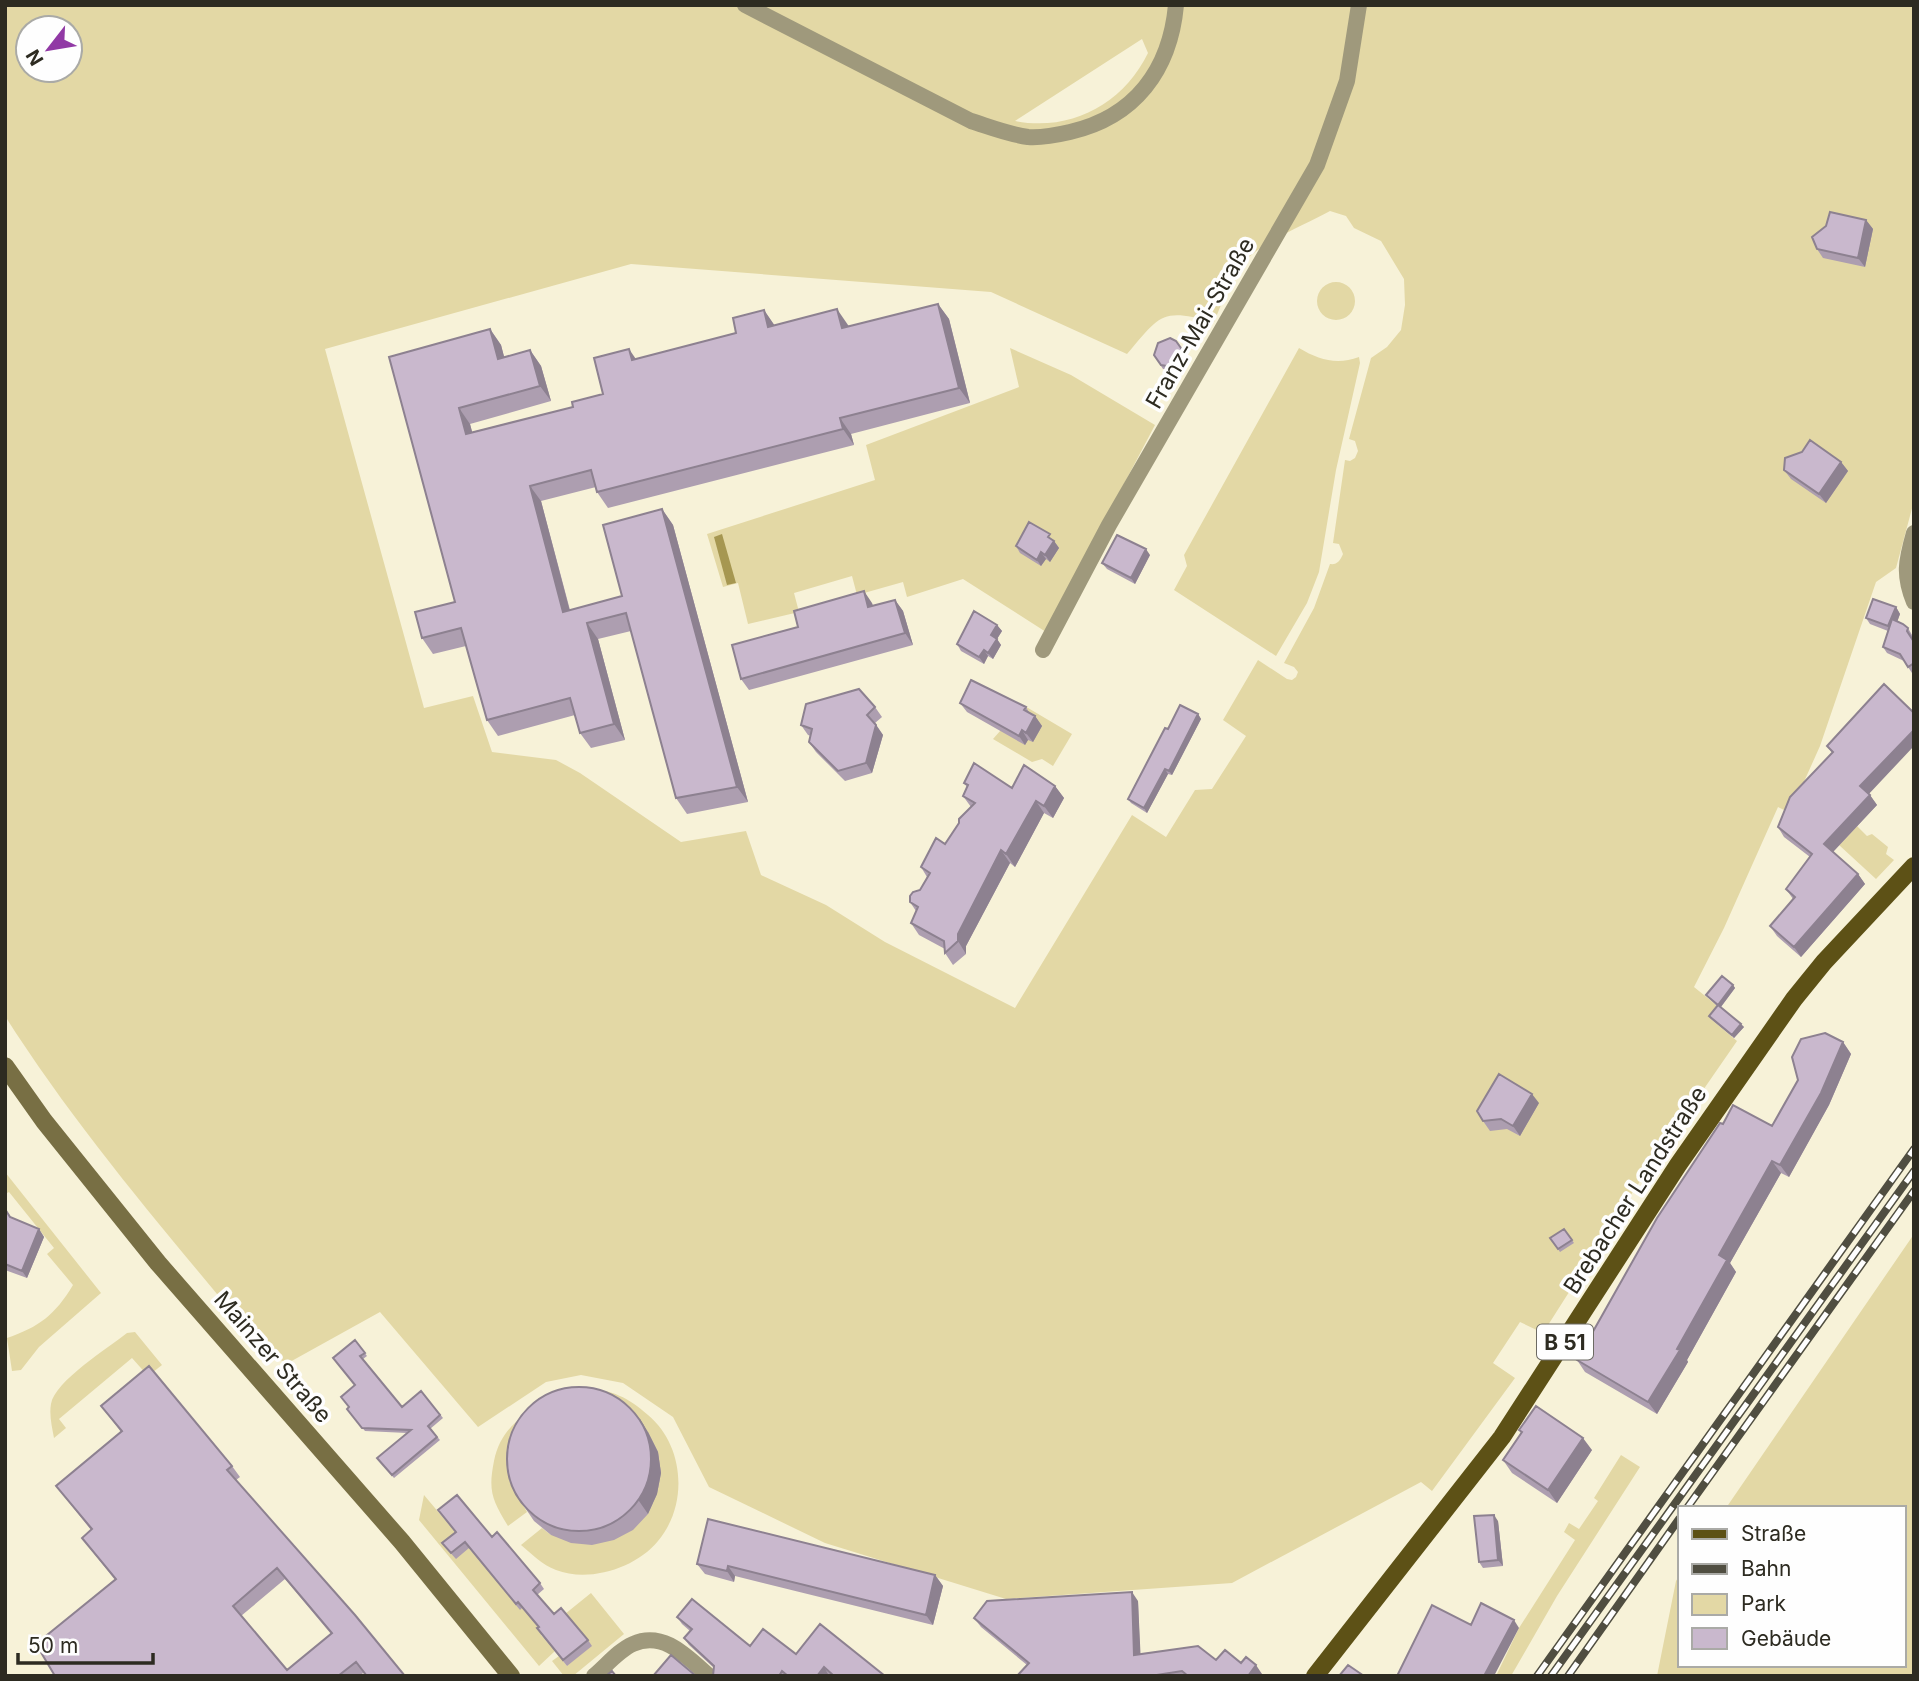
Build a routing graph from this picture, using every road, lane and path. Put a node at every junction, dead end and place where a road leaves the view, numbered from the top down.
1 (745, 5) edge
2 (1176, 5) edge
3 (1359, 5) edge
4 (1914, 533) edge
5 (1914, 602) edge
6 (1043, 650) dead end
7 (1914, 866) edge
8 (5, 1066) edge
9 (511, 1676) edge
10 (594, 1676) edge
11 (709, 1676) edge
12 (1315, 1676) edge

1 - 2 street
3 - 6 street, Franz-Mai-Straße
4 - 5 street
7 - 12 main road, Brebacher Landstraße / B 51
8 - 9 main road, Mainzer Straße
10 - 11 street

